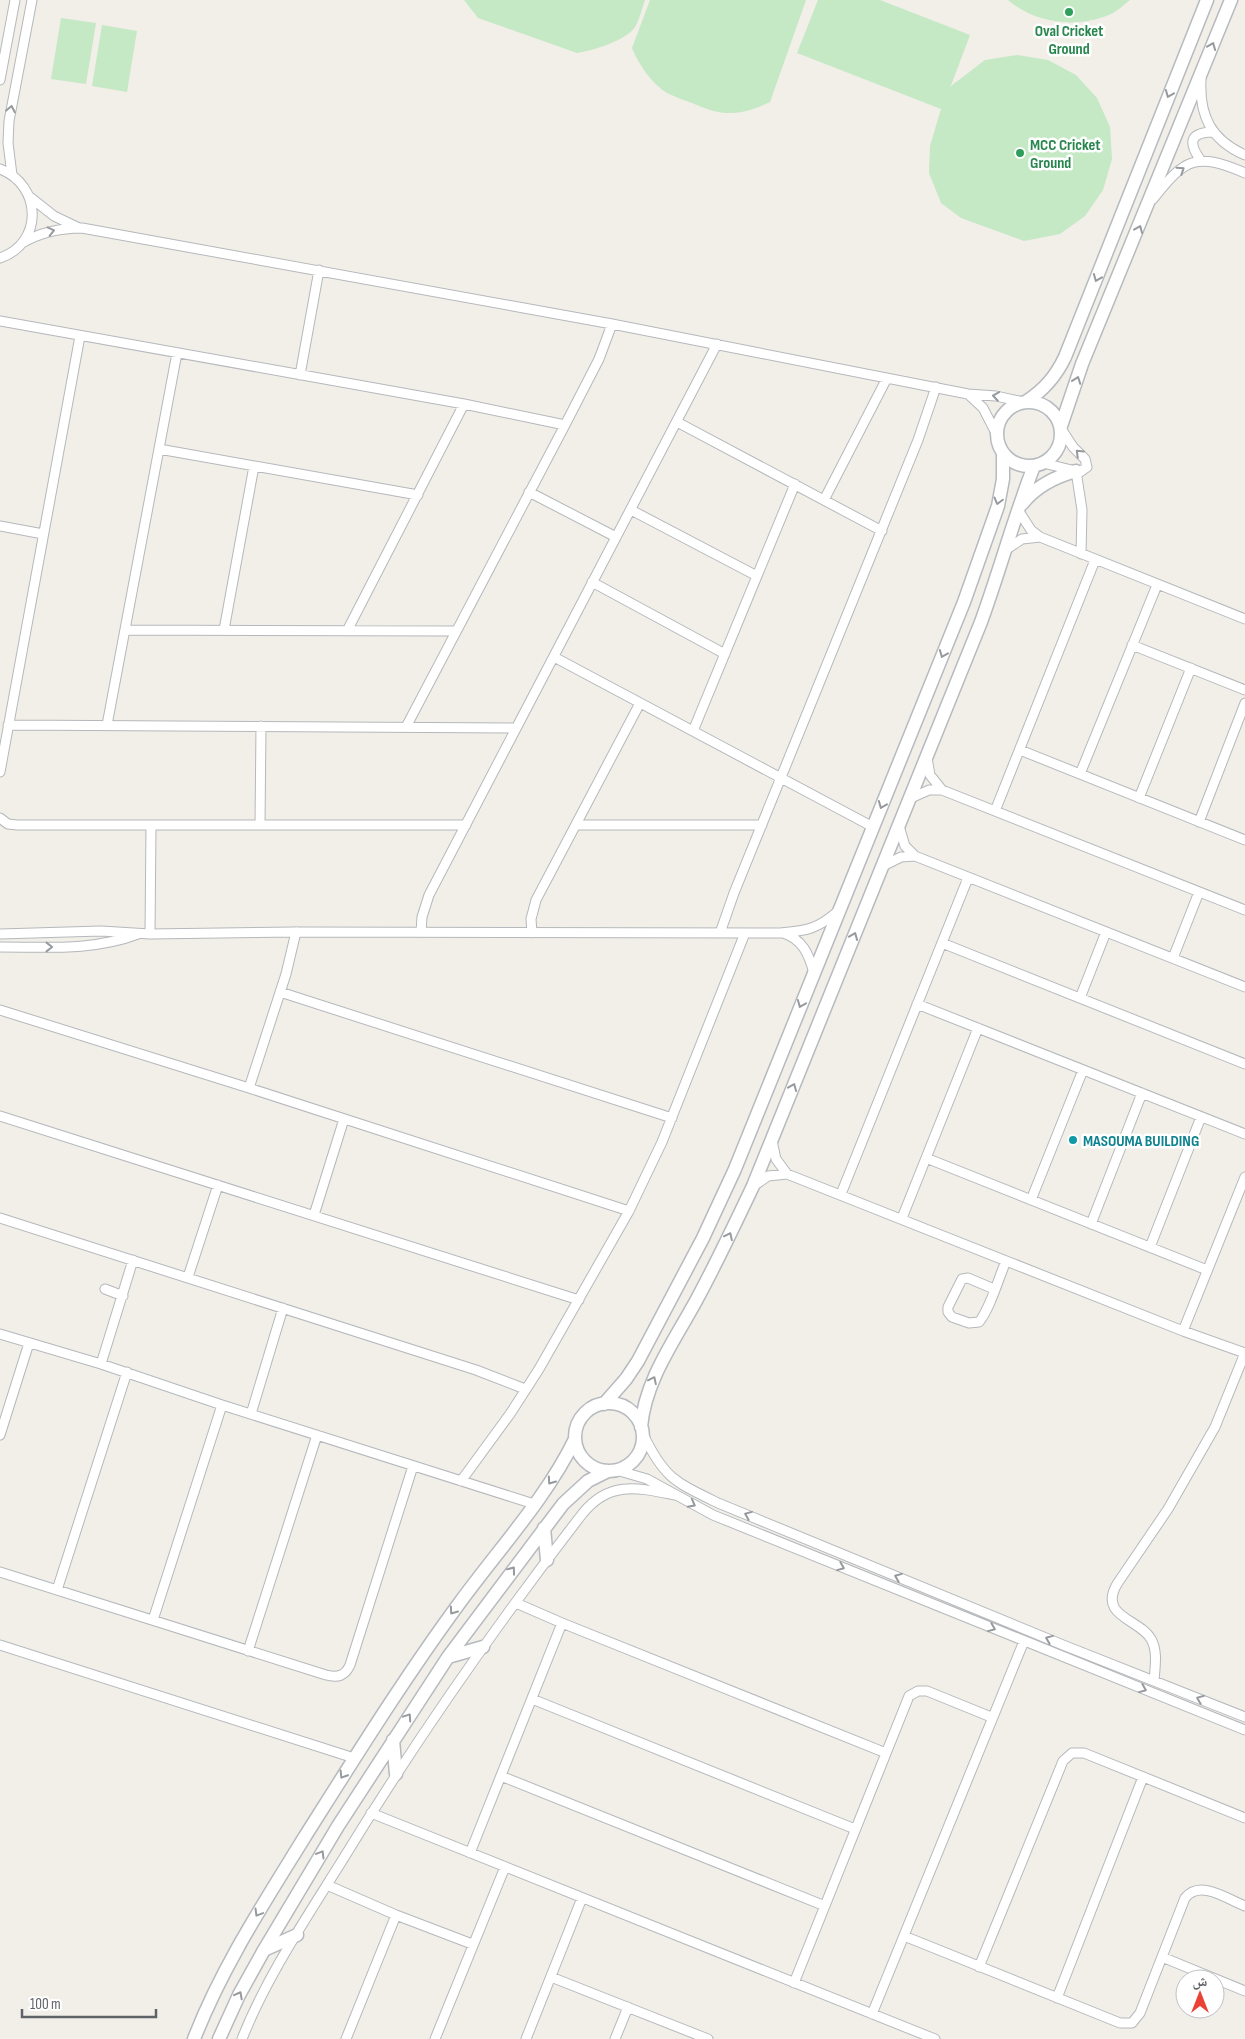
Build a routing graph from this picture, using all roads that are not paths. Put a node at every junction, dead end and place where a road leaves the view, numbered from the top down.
1 (15, 0) edge
2 (32, 0) edge
3 (1207, 0) edge
4 (1231, 0) edge
5 (1203, 69) junction
6 (0, 80) edge
7 (1212, 132) junction
8 (1245, 155) edge
9 (1201, 161) junction
10 (0, 169) edge
11 (1245, 173) edge
12 (12, 175) junction
13 (30, 196) junction
14 (1148, 205) junction
15 (82, 228) junction
16 (22, 243) junction
17 (2, 258) edge
18 (320, 270) junction
19 (0, 321) edge
20 (612, 324) junction
21 (80, 336) junction
22 (717, 344) junction
23 (177, 353) junction
24 (300, 375) junction
25 (887, 378) junction
26 (936, 388) junction
27 (968, 394) junction
28 (1025, 402) junction
29 (464, 404) junction
30 (676, 422) junction
31 (565, 425) junction
32 (1061, 428) junction
33 (997, 435) junction
34 (159, 449) junction
35 (1003, 453) junction
36 (1038, 464) junction
37 (254, 466) junction
38 (1076, 471) junction
39 (794, 484) junction
40 (529, 492) junction
41 (418, 494) junction
42 (824, 500) junction
43 (631, 510) junction
44 (1018, 510) junction
45 (0, 526) edge
46 (882, 531) junction
47 (43, 534) junction
48 (616, 537) junction
49 (1040, 537) junction
50 (1007, 549) junction
51 (1080, 554) junction
52 (1095, 560) junction
53 (757, 576) junction
54 (592, 582) junction
55 (1157, 585) junction
56 (1245, 619) edge
57 (348, 629) junction
58 (125, 630) junction
59 (224, 630) junction
60 (456, 630) junction
61 (1132, 645) junction
62 (725, 654) junction
63 (554, 657) junction
64 (1191, 668) junction
65 (1245, 690) edge
66 (1245, 702) edge
67 (640, 703) junction
68 (8, 725) junction
69 (108, 725) junction
70 (261, 726) junction
71 (406, 727) junction
72 (516, 728) junction
73 (693, 731) junction
74 (1020, 750) junction
75 (927, 755) junction
76 (0, 772) edge
77 (1080, 774) junction
78 (782, 778) junction
79 (942, 790) junction
80 (911, 798) junction
81 (1139, 798) junction
82 (995, 811) junction
83 (0, 818) edge
84 (1199, 822) junction
85 (151, 824) junction
86 (260, 825) junction
87 (466, 825) junction
88 (576, 825) junction
89 (762, 825) junction
90 (899, 825) junction
91 (873, 827) junction
92 (1245, 840) edge
93 (916, 856) junction
94 (883, 866) junction
95 (968, 878) junction
96 (1198, 892) junction
97 (840, 909) junction
98 (1245, 910) edge
99 (296, 932) junction
100 (421, 932) junction
101 (1106, 932) junction
102 (532, 933) junction
103 (720, 933) junction
104 (745, 933) junction
105 (780, 933) junction
106 (0, 934) edge
107 (138, 934) junction
108 (150, 934) junction
109 (942, 943) junction
110 (0, 947) edge
111 (1173, 958) junction
112 (814, 973) junction
113 (1245, 987) edge
114 (280, 992) junction
115 (1080, 998) junction
116 (917, 1004) junction
117 (0, 1010) edge
118 (978, 1028) junction
119 (1245, 1064) edge
120 (1082, 1070) junction
121 (249, 1088) junction
122 (1142, 1093) junction
123 (0, 1116) edge
124 (1201, 1117) junction
125 (672, 1118) junction
126 (344, 1119) junction
127 (1245, 1134) edge
128 (772, 1140) junction
129 (926, 1158) junction
130 (787, 1174) junction
131 (1245, 1176) edge
132 (218, 1185) junction
133 (753, 1186) junction
134 (841, 1194) junction
135 (1031, 1200) junction
136 (630, 1211) junction
137 (314, 1215) junction
138 (0, 1218) edge
139 (902, 1218) junction
140 (1091, 1224) junction
141 (1150, 1247) junction
142 (133, 1260) junction
143 (1006, 1261) junction
144 (1207, 1270) junction
145 (188, 1277) junction
146 (105, 1289) dead end
147 (994, 1289) junction
148 (122, 1296) junction
149 (579, 1300) junction
150 (283, 1308) junction
151 (1182, 1331) junction
152 (0, 1334) edge
153 (29, 1343) junction
154 (1245, 1353) edge
155 (101, 1364) junction
156 (127, 1372) junction
157 (525, 1389) junction
158 (604, 1404) junction
159 (222, 1405) junction
160 (250, 1414) junction
161 (642, 1430) junction
162 (0, 1435) edge
163 (318, 1435) junction
164 (575, 1439) junction
165 (413, 1466) junction
166 (612, 1470) junction
167 (462, 1481) junction
168 (675, 1495) junction
169 (534, 1504) junction
170 (544, 1528) junction
171 (547, 1560) junction
172 (0, 1572) edge
173 (56, 1590) junction
174 (516, 1603) junction
175 (153, 1620) junction
176 (562, 1623) junction
177 (1024, 1641) junction
178 (0, 1646) edge
179 (483, 1647) junction
180 (248, 1650) junction
181 (448, 1658) junction
182 (1154, 1681) junction
183 (532, 1699) junction
184 (991, 1717) junction
185 (1245, 1717) edge
186 (1245, 1730) edge
187 (392, 1740) junction
188 (886, 1753) junction
189 (354, 1758) junction
190 (396, 1774) junction
191 (501, 1776) junction
192 (1143, 1777) junction
193 (371, 1813) junction
194 (1245, 1818) edge
195 (855, 1829) junction
196 (470, 1853) junction
197 (505, 1867) junction
198 (327, 1885) junction
199 (582, 1898) junction
200 (825, 1906) junction
201 (1245, 1906) edge
202 (396, 1915) junction
203 (297, 1935) junction
204 (904, 1936) junction
205 (472, 1944) junction
206 (264, 1950) junction
207 (1162, 1957) junction
208 (979, 1967) junction
209 (551, 1976) junction
210 (794, 1983) junction
211 (1245, 1991) edge
212 (1057, 1998) junction
213 (628, 2007) junction
214 (872, 2014) junction
215 (194, 2039) edge
216 (219, 2039) edge
217 (242, 2039) edge
218 (346, 2039) edge
219 (435, 2039) edge
220 (526, 2039) edge
221 (615, 2039) edge
222 (708, 2039) edge
223 (935, 2039) edge

1 - 6 street
12 -> 2 street
3 -> 28 street
5 -> 4 street
5 - 7 street
5 - 14 street
7 - 8 street
7 - 9 street
9 - 11 street
14 -> 9 street
10 - 12 street
12 - 13 street
13 - 15 street
13 - 16 street
32 -> 14 street
16 -> 15 street
15 - 18 street
16 - 17 street
18 - 20 street
18 - 24 street
19 - 21 street
20 - 22 street
20 - 31 street
21 - 23 street
21 - 47 street
22 - 25 street
22 - 30 street
23 - 24 street
23 - 34 street
24 - 29 street
25 - 26 street
25 - 42 street
26 - 27 street
26 - 46 street
28 -> 27 street
27 - 33 street
28 - 32 street
28 - 33 street
29 - 31 street
29 - 41 street
30 - 39 street
30 - 43 street
31 - 40 street
32 - 36 street
38 -> 32 street
33 - 35 street
34 - 37 street
34 - 58 street
35 - 36 street
35 -> 91 street
36 - 38 street
36 - 44 street
37 - 41 street
37 - 59 street
38 - 44 street
38 - 51 street
39 - 42 street
39 - 53 street
40 - 48 street
40 - 60 street
41 - 57 street
42 - 46 street
43 - 48 street
43 - 53 street
44 - 49 street
44 - 50 street
45 - 47 street
46 - 78 street
47 - 68 street
48 - 54 street
49 - 50 street
49 - 51 street
50 - 75 street
51 - 52 street
52 - 55 street
52 - 74 street
53 - 62 street
54 - 62 street
54 - 63 street
55 - 56 street
55 - 61 street
57 - 59 street
57 - 60 street
58 - 59 street
58 - 69 street
60 - 71 street
61 - 64 street
61 - 77 street
62 - 73 street
63 - 67 street
63 - 72 street
64 - 65 street
64 - 81 street
66 - 84 street
67 - 73 street
67 - 88 street
68 - 69 street
68 - 76 street
69 - 70 street
70 - 71 street
70 - 86 street
71 - 72 street
72 - 87 street
73 - 78 street
74 - 77 street
74 - 82 street
75 - 79 street
75 - 80 street
77 - 81 street
78 - 89 street
78 - 91 street
79 - 80 street
79 - 82 street
80 - 90 street
81 - 84 street
82 - 96 street
83 - 85 street
84 - 92 street
85 - 86 street
85 - 108 street
86 - 87 street
87 - 100 street
88 - 89 street
88 - 102 street
89 - 103 street
90 - 93 street
90 - 94 street
91 - 97 street
93 - 94 street
93 - 95 street
128 -> 94 street
95 - 101 street
95 - 109 street
96 - 98 street
96 - 111 street
97 - 105 street
97 - 112 street
99 - 100 street
99 - 108 street
99 - 114 street
100 - 102 street
101 - 111 street
101 - 115 street
102 - 103 street
103 - 104 street
104 - 105 street
104 - 125 street
105 - 112 street
106 - 107 street
107 - 108 street
110 -> 107 street
109 - 115 street
109 - 116 street
111 - 113 street
112 -> 158 street
114 - 121 street
114 - 125 street
115 - 119 street
116 - 118 street
116 - 134 street
117 - 121 street
118 - 120 street
118 - 129 street
120 - 122 street
120 - 135 street
121 - 126 street
122 - 124 street
122 - 140 street
123 - 132 street
124 - 127 street
124 - 141 street
125 - 136 street
126 - 136 street
126 - 137 street
128 - 130 street
128 - 133 street
129 - 135 street
129 - 139 street
130 - 133 street
130 - 134 street
131 - 144 street
132 - 137 street
132 - 145 street
161 -> 133 street
134 - 139 street
135 - 140 street
136 - 149 street
137 - 149 street
138 - 142 street
139 - 143 street
140 - 141 street
141 - 144 street
142 - 145 street
142 - 148 street
143 - 147 street
143 - 151 street
144 - 151 street
145 - 150 street
146 - 148 street
147 - 147 street
148 - 155 street
149 - 157 street
150 - 157 street
150 - 160 street
151 - 154 street
152 - 153 street
153 - 155 street
153 - 162 street
154 - 182 street
155 - 156 street
156 - 159 street
156 - 173 street
157 - 167 street
158 - 161 street
158 - 164 street
159 - 160 street
159 - 175 street
160 - 163 street
161 - 166 street
182 -> 161 street
163 - 165 street
163 - 180 street
164 - 166 street
164 -> 169 street
165 - 167 street
165 - 180 street
166 - 168 street
166 - 170 street
167 - 169 street
168 - 171 street
168 -> 177 street
169 -> 189 street
170 - 171 street
181 -> 170 street
171 - 174 street
172 - 173 street
173 - 175 street
174 - 176 street
174 - 179 street
175 - 180 street
176 - 183 street
176 - 188 street
177 - 184 street
177 -> 186 street
178 - 189 street
179 - 181 street
179 - 190 street
187 -> 181 street
185 -> 182 street
183 - 191 street
183 - 195 street
184 - 188 street
184 - 204 street
187 - 190 street
206 -> 187 street
188 - 195 street
189 -> 215 street
190 - 193 street
191 - 196 street
191 - 200 street
192 - 194 street
192 - 208 street
192 - 212 street
193 - 196 street
193 - 198 street
195 - 200 street
196 - 197 street
197 - 199 street
197 - 205 street
198 - 202 street
198 - 203 street
199 - 209 street
199 - 210 street
200 - 210 street
201 - 207 street
202 - 205 street
202 - 218 street
203 - 206 street
203 - 217 street
204 - 208 street
204 - 214 street
205 - 219 street
216 -> 206 street
207 - 211 street
207 - 212 street
208 - 212 street
209 - 213 street
209 - 220 street
210 - 214 street
213 - 221 street
213 - 222 street
214 - 223 street

